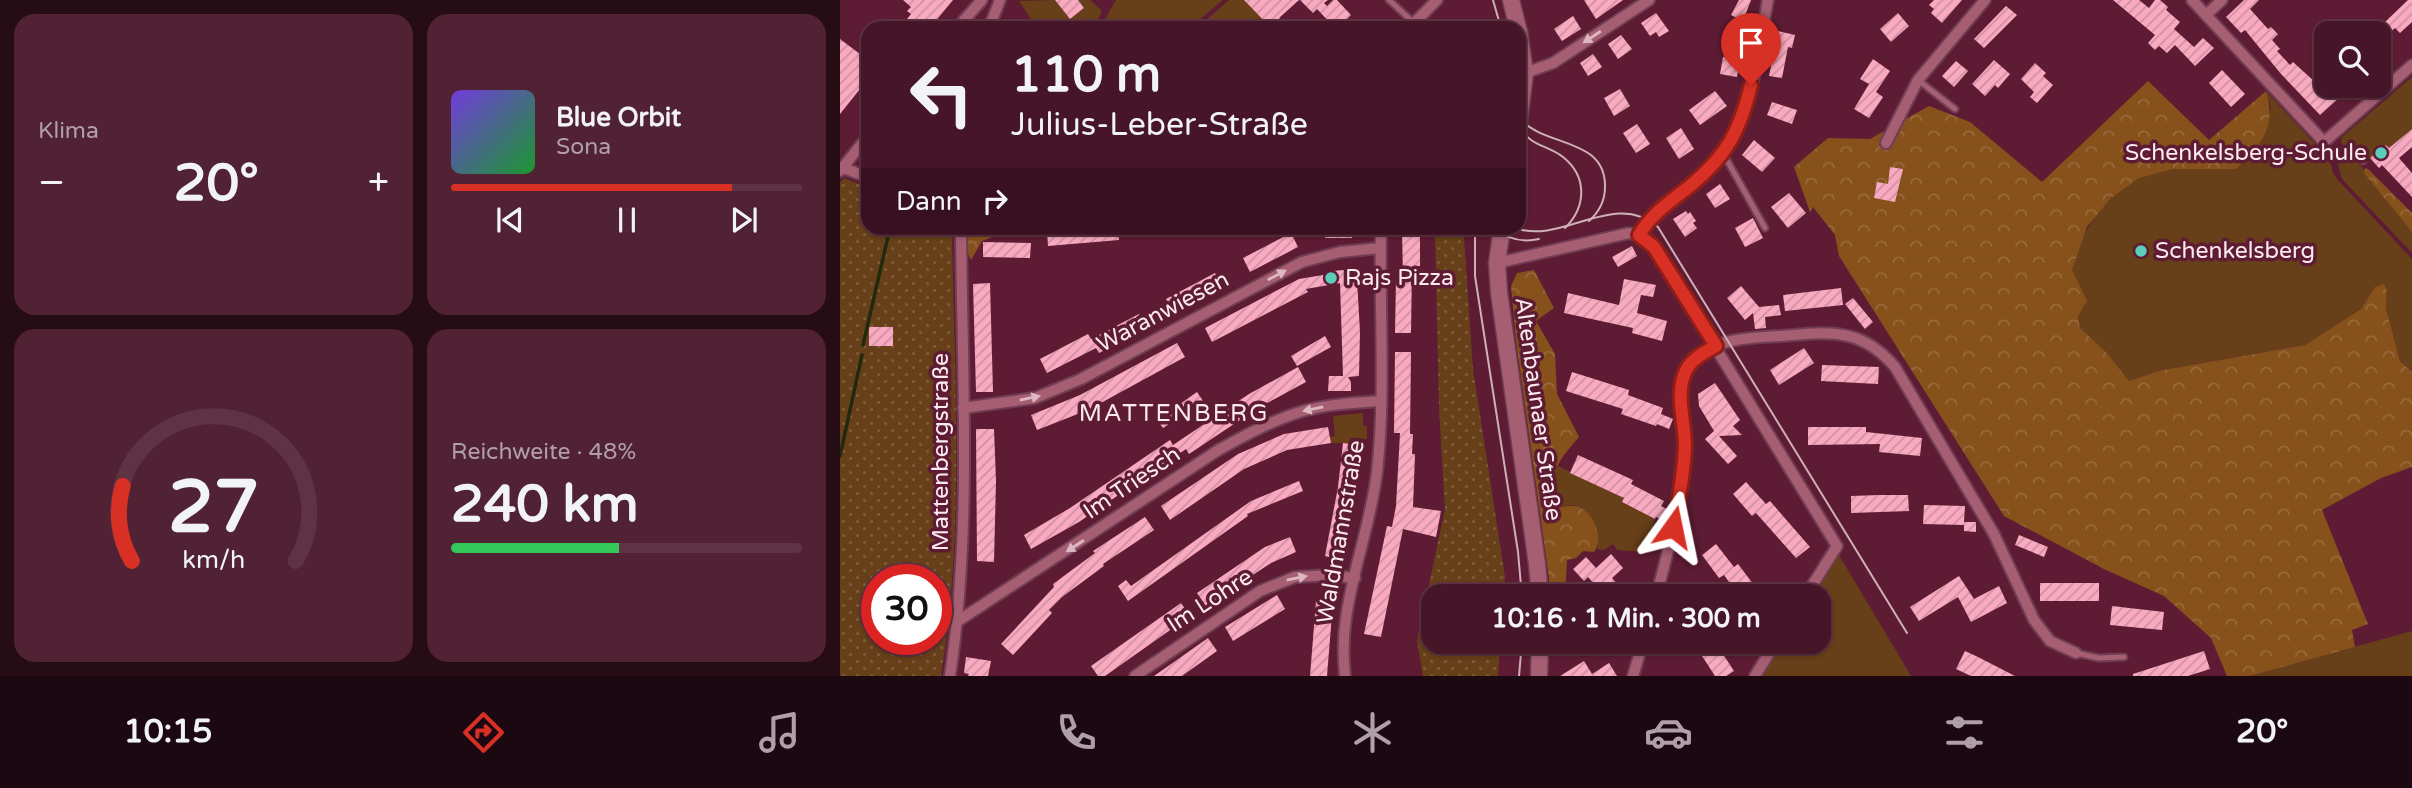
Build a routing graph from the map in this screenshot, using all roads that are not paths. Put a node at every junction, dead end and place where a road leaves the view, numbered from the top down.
1 (982, 0) edge
2 (1000, 0) edge
3 (1389, 0) edge
4 (1437, 0) edge
5 (1511, 0) edge
6 (1649, 0) edge
7 (1768, 0) edge
8 (1985, 0) edge
9 (2192, 0) edge
10 (2222, 0) edge
11 (2206, 15) junction
12 (963, 21) edge
13 (992, 21) edge
14 (1408, 21) edge
15 (1417, 21) edge
16 (1517, 21) edge
17 (2412, 65) edge
18 (1526, 73) edge
19 (1918, 80) junction
20 (1955, 109) dead end
21 (2324, 142) junction
22 (1886, 143) dead end
23 (861, 145) edge
24 (1723, 153) junction
25 (2363, 161) dead end
26 (841, 169) edge
27 (861, 175) edge
28 (1765, 228) dead end
29 (961, 235) edge
30 (1381, 235) edge
31 (1502, 235) edge
32 (1639, 235) junction
33 (1380, 248) junction
34 (1497, 263) junction
35 (1716, 346) junction
36 (1381, 401) junction
37 (963, 408) junction
38 (1355, 578) junction
39 (1539, 584) edge
40 (1659, 584) edge
41 (1813, 584) edge
42 (958, 621) junction
43 (2076, 653) joint
44 (1540, 654) edge
45 (1639, 654) edge
46 (1769, 654) edge
47 (2123, 657) dead end
48 (950, 676) edge
49 (1135, 676) edge
50 (1345, 676) edge
51 (1539, 676) edge
52 (1633, 676) edge
53 (1755, 676) edge

1 - 12 street
2 - 13 street
3 - 14 lane
4 - 15 street
5 - 16 main road
6 -> 18 street
7 - 24 street
8 - 19 street
9 - 11 street
10 - 11 street
11 - 21 street
17 - 21 street
19 - 20 lane
19 - 22 street
21 - 25 lane
23 - 26 street
24 - 28 lane
24 - 32 street
26 - 27 street
29 - 37 street, Mattenbergstraße
30 - 33 street, Waldmannstraße
31 - 34 main road, Altenbaunaer Straße
32 - 34 street
32 - 35 street
33 - 36 street, Waldmannstraße
37 -> 33 street, Waranwiesen
34 - 39 main road, Altenbaunaer Straße
35 - 40 street
35 - 41 street
35 - 43 street
36 - 38 street, Waldmannstraße
36 -> 42 street, Im Triesch
37 - 42 street, Mattenbergstraße
49 -> 38 street, Im Lohre
38 - 50 street, Waldmannstraße
42 - 48 street, Mattenbergstraße
43 - 47 lane
44 - 51 main road
45 - 52 street
46 - 53 street

